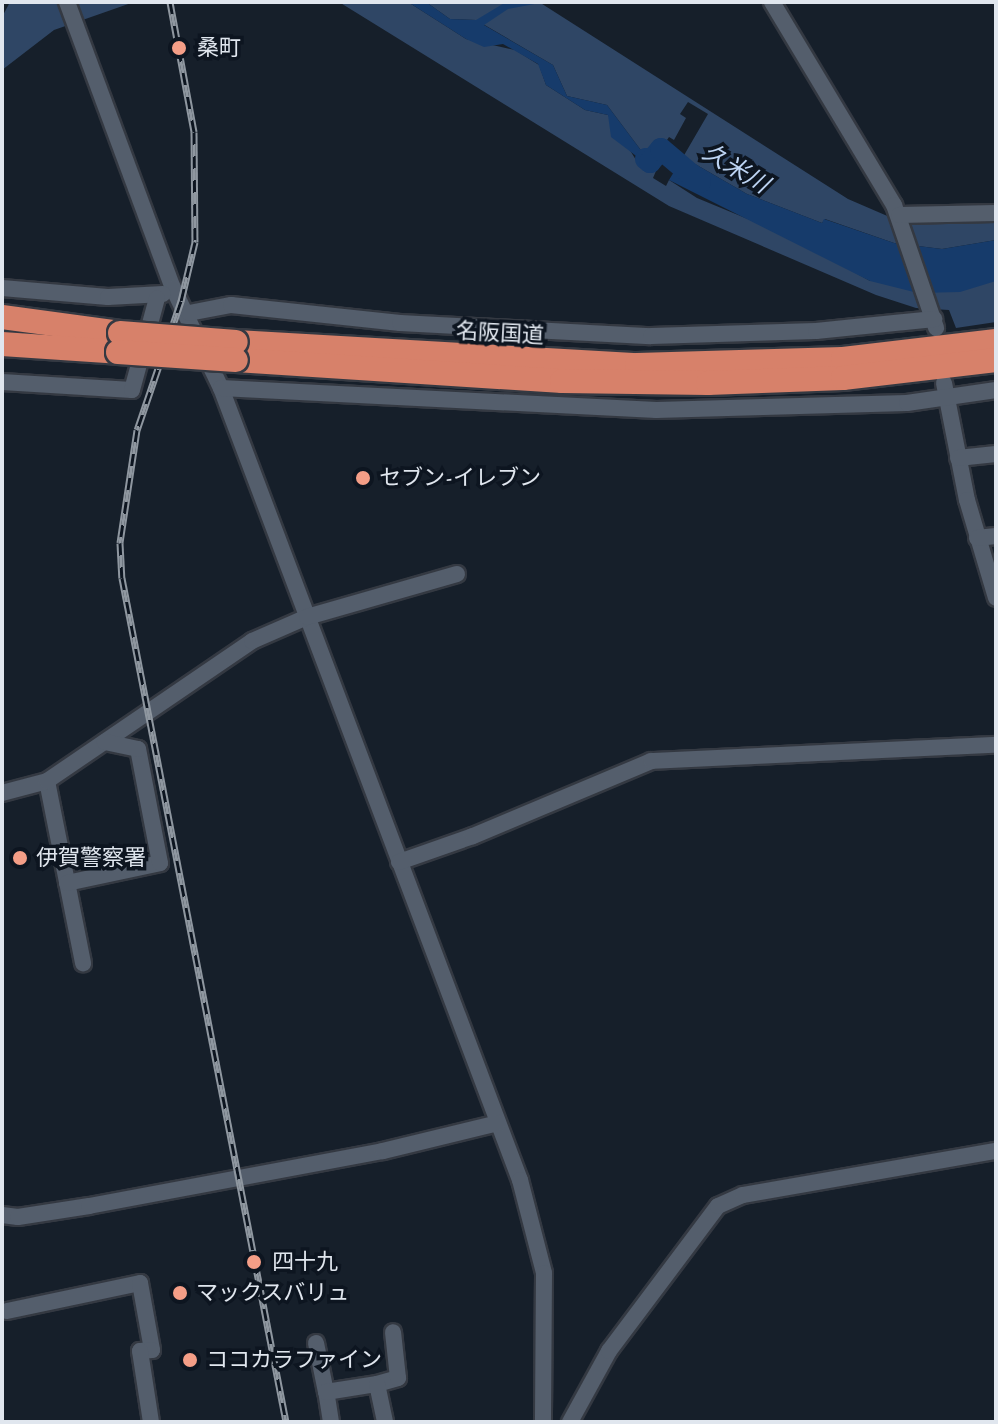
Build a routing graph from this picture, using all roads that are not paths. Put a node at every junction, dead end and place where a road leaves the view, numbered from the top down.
1 (67, 2) edge
2 (772, 2) edge
3 (996, 213) edge
4 (901, 219) junction
5 (2, 288) edge
6 (173, 288) junction
7 (157, 298) junction
8 (189, 313) junction
9 (2, 317) edge
10 (2, 324) edge
11 (996, 341) edge
12 (119, 342) junction
13 (2, 344) edge
14 (236, 351) junction
15 (2, 352) edge
16 (996, 360) edge
17 (2, 382) edge
18 (221, 388) junction
19 (996, 390) edge
20 (945, 391) junction
21 (996, 454) edge
22 (958, 458) junction
23 (996, 536) edge
24 (977, 538) junction
25 (457, 574) dead end
26 (996, 598) edge
27 (307, 617) junction
28 (105, 742) junction
29 (996, 745) edge
30 (47, 781) junction
31 (2, 793) edge
32 (399, 862) junction
33 (67, 883) junction
34 (83, 963) dead end
35 (498, 1123) junction
36 (996, 1151) edge
37 (2, 1215) edge
38 (7, 1311) dead end
39 (393, 1332) dead end
40 (316, 1343) dead end
41 (377, 1384) junction
42 (326, 1392) junction
43 (151, 1422) edge
44 (331, 1422) edge
45 (385, 1422) edge
46 (543, 1422) edge
47 (570, 1422) edge

1 - 6 street
2 - 4 street
3 - 4 street
4 - 8 street
5 - 7 street
6 - 7 street
6 - 8 street
7 - 17 street
8 - 18 street
9 - 12 highway
10 - 12 highway, 名阪国道
11 - 14 highway, 名阪国道
12 - 13 highway, 名阪国道
12 - 14 highway, 名阪国道, bridge
12 - 15 highway
14 - 16 highway, 名阪国道
18 - 20 street
18 - 27 street
19 - 20 street
20 - 22 street
21 - 22 street
22 - 24 street
23 - 24 street
24 - 26 street
25 - 27 street
27 - 28 street
27 - 32 street
28 - 30 street
28 - 33 street
29 - 32 street
30 - 31 street
30 - 33 street
32 - 35 street
33 - 34 street
35 - 37 street
35 - 46 street
36 - 47 street
38 - 43 street
39 - 41 street
40 - 42 street
41 - 42 street
41 - 45 street
42 - 44 street

